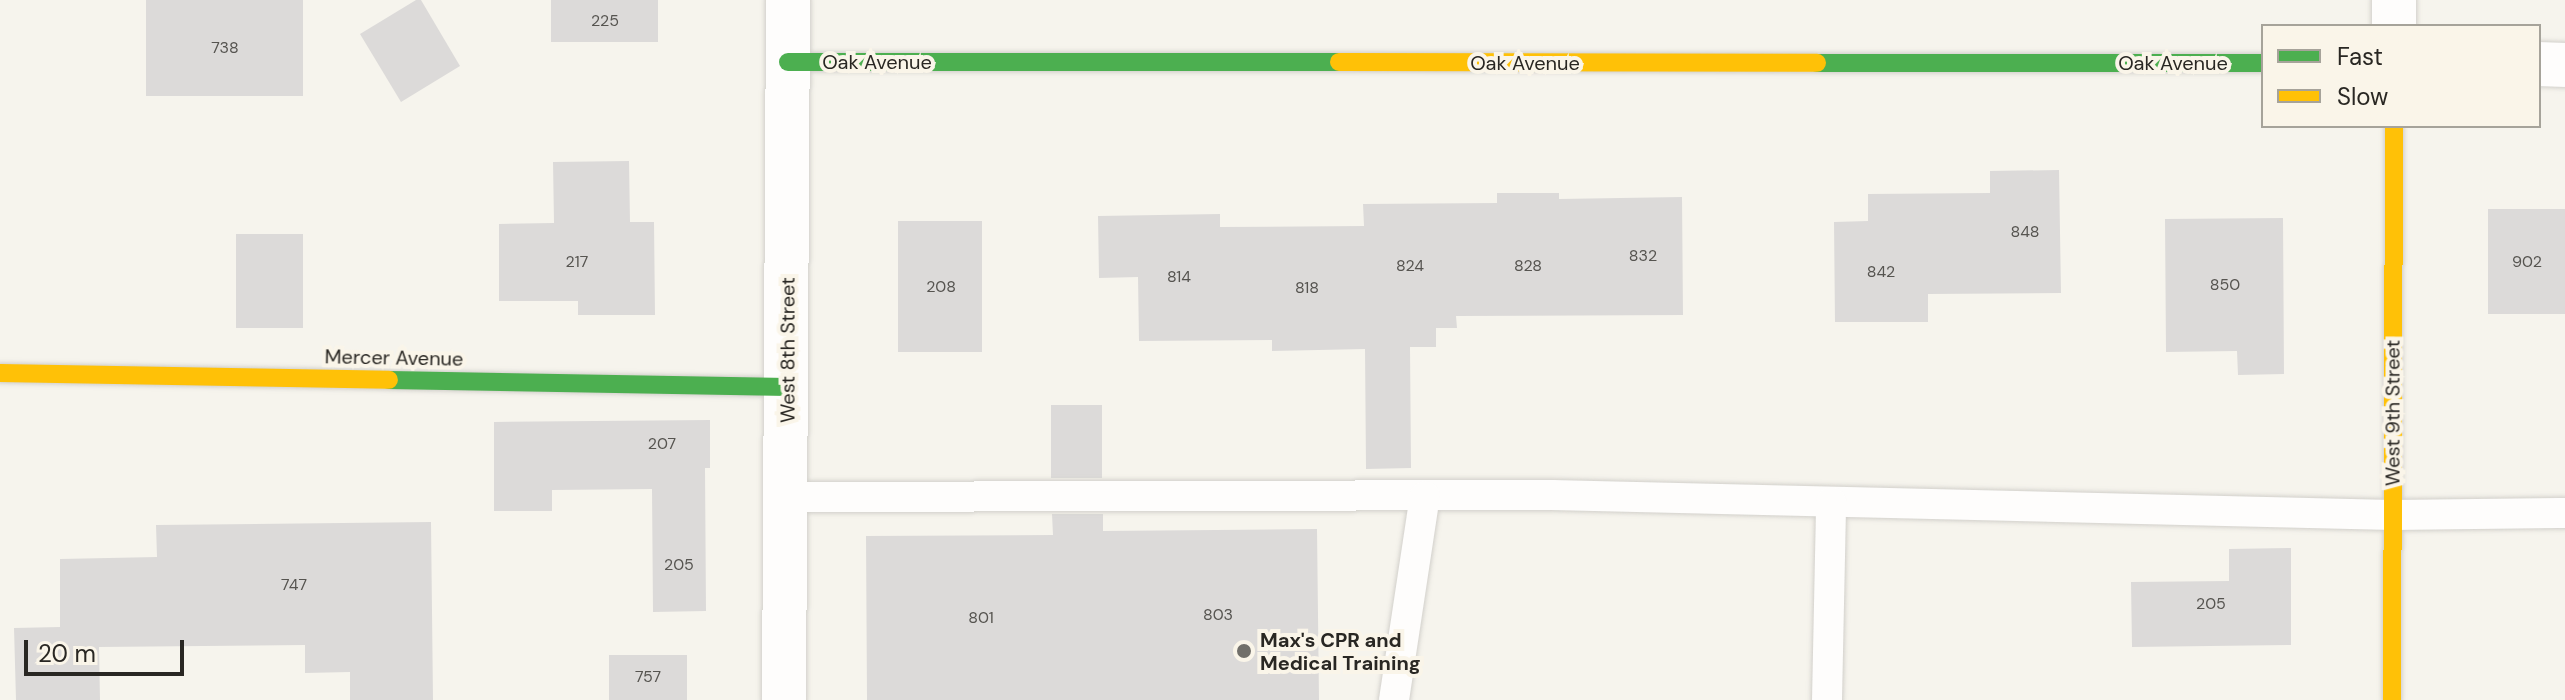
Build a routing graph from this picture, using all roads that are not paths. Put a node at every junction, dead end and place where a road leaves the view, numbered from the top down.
1 (788, 0) edge
2 (2394, 0) edge
3 (2394, 24) edge
4 (788, 62) junction
5 (2261, 63) edge
6 (2541, 64) edge
7 (2565, 65) edge
8 (2394, 128) edge
9 (0, 373) edge
10 (788, 387) junction
11 (1425, 496) junction
12 (787, 497) junction
13 (1831, 502) junction
14 (2565, 513) edge
15 (2393, 515) junction
16 (784, 700) edge
17 (1394, 700) edge
18 (1827, 700) edge
19 (2392, 700) edge

1 - 4 street, West 8th Street
2 - 3 street
4 - 5 street, Oak Avenue
4 - 10 street, West 8th Street
6 - 7 street
8 - 15 street, West 9th Street
9 - 10 street, Mercer Avenue
10 - 12 street, West 8th Street
11 - 12 lane
11 - 13 lane
11 - 17 lane
12 - 16 street, West 8th Street
13 - 15 lane
13 - 18 lane
14 - 15 lane
15 - 19 street, West 9th Street

